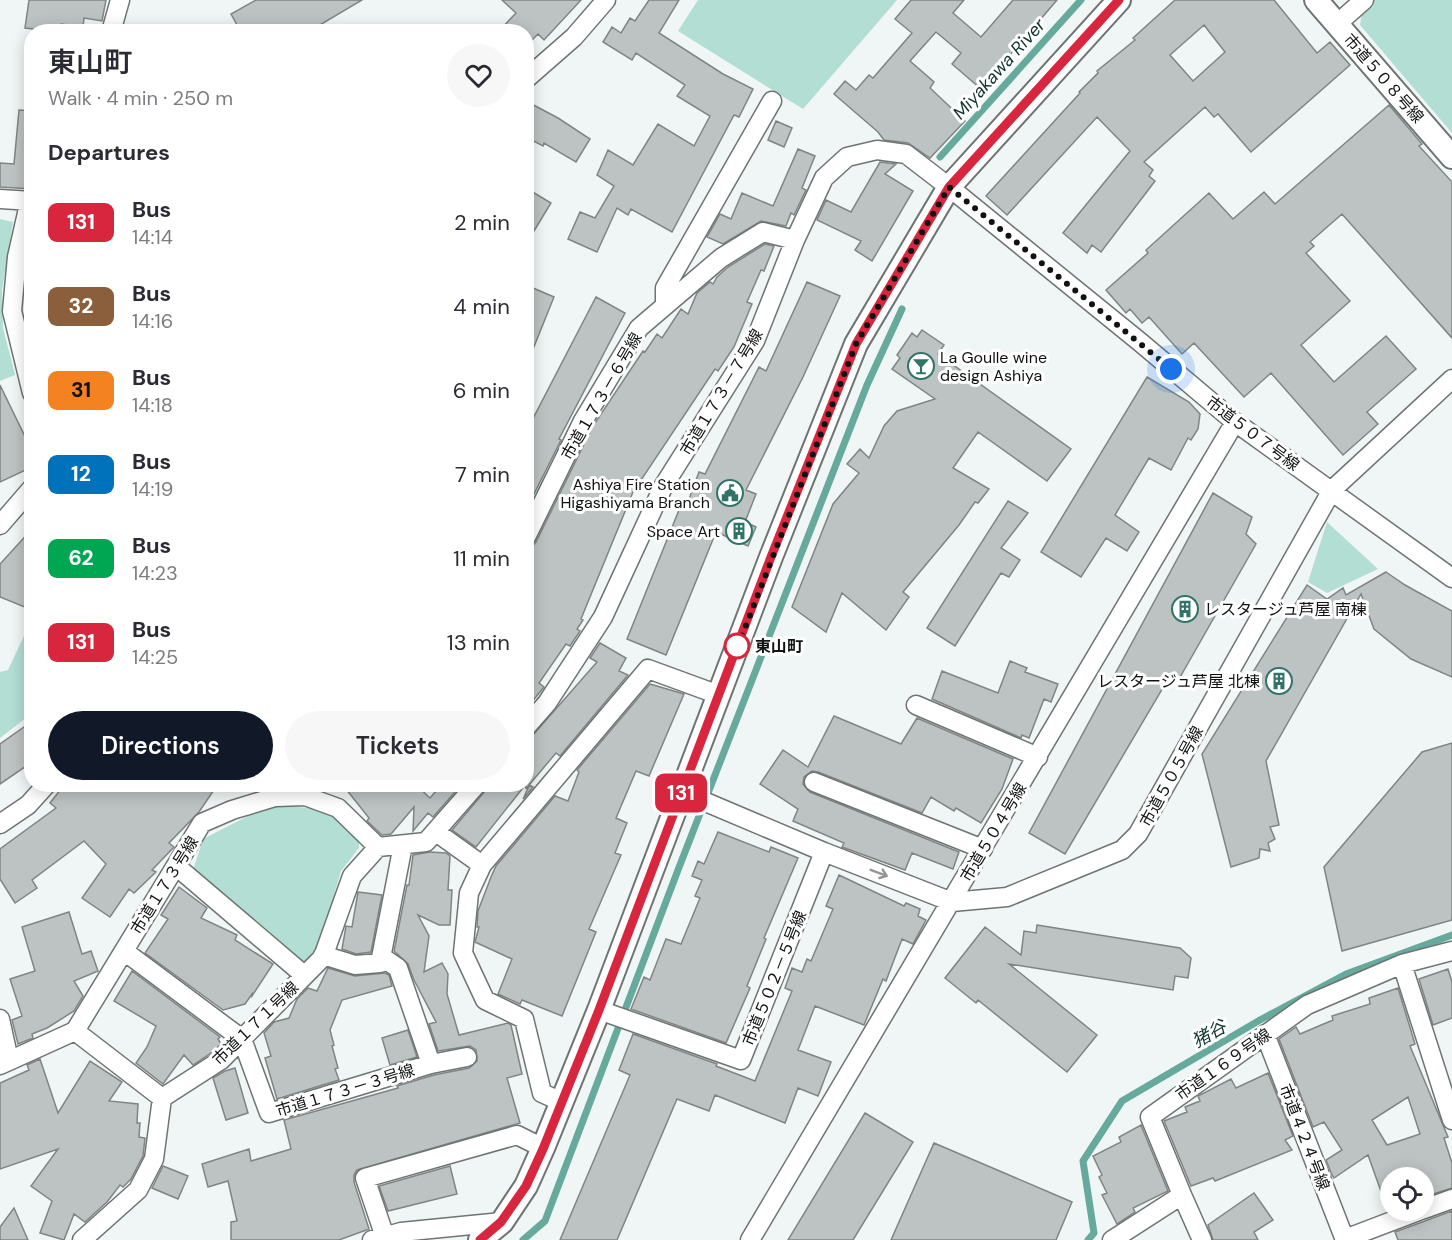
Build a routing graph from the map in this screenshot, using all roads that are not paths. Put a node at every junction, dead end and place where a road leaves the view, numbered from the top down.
1 (120, 0) edge
2 (606, 0) edge
3 (1119, 0) edge
4 (1316, 0) edge
5 (1364, 0) edge
6 (113, 24) edge
7 (1337, 24) junction
8 (534, 72) edge
9 (772, 101) dead end
10 (1452, 156) edge
11 (949, 187) junction
12 (0, 199) edge
13 (24, 200) edge
14 (24, 228) edge
15 (795, 240) junction
16 (665, 305) junction
17 (24, 362) edge
18 (1452, 379) edge
19 (1235, 422) junction
20 (1332, 490) junction
21 (24, 497) edge
22 (534, 521) edge
23 (0, 525) edge
24 (1452, 578) edge
25 (718, 695) junction
26 (916, 705) dead end
27 (534, 718) edge
28 (1038, 757) junction
29 (814, 782) dead end
30 (40, 792) edge
31 (470, 792) edge
32 (698, 799) junction
33 (0, 824) edge
34 (436, 832) junction
35 (403, 844) junction
36 (378, 847) junction
37 (983, 849) junction
38 (824, 852) junction
39 (176, 866) junction
40 (482, 866) junction
41 (952, 902) junction
42 (124, 951) junction
43 (1452, 951) edge
44 (323, 955) junction
45 (382, 957) junction
46 (1402, 964) junction
47 (304, 975) junction
48 (615, 1015) junction
49 (0, 1019) edge
50 (75, 1031) junction
51 (1265, 1034) junction
52 (242, 1039) junction
53 (467, 1057) dead end
54 (5, 1063) edge
55 (431, 1064) junction
56 (162, 1098) junction
57 (562, 1102) junction
58 (1452, 1120) edge
59 (543, 1149) junction
60 (1182, 1195) junction
61 (1452, 1199) edge
62 (1434, 1206) edge
63 (1393, 1221) edge
64 (501, 1222) junction
65 (378, 1238) edge
66 (1345, 1239) edge
67 (82, 1240) edge
68 (480, 1240) edge
69 (750, 1240) edge
70 (1112, 1240) edge
71 (1202, 1240) edge

1 - 6 street
2 - 8 street
3 - 11 street
4 - 7 street, 市道５０８号線
5 - 7 street
7 - 10 street, 市道５０８号線
9 - 16 street
11 - 15 street, 市道１７３－７号線
11 - 19 street, 市道５０７号線
11 - 25 street
12 - 13 street
14 - 17 street
15 - 16 street, 市道１７３－６号線
15 - 27 street, 市道１７３－７号線
16 - 22 street, 市道１７３－６号線
18 - 20 street, 市道５０５号線
19 - 20 street, 市道５０７号線
19 - 28 street, 市道５０４号線
20 - 24 street, 市道５０７号線
20 - 41 street, 市道５０５号線
21 - 23 street
25 - 32 street
25 - 40 street
26 - 28 street
28 - 37 street, 市道５０４号線
29 - 37 street
30 - 33 street
31 - 34 street
32 - 38 street, 市道５０５号線
32 - 48 street
34 - 35 street
34 - 40 street
35 - 36 street
35 - 45 street
36 - 39 street, 市道１７３号線
36 - 44 street, 市道１７１号線
37 - 41 street, 市道５０４号線
38 -> 41 street, 市道５０５号線
38 - 48 street, 市道５０２－５号線
39 - 42 street, 市道１７３号線
39 - 47 street
40 - 57 street
41 - 69 street, 市道５０４号線
42 - 50 street, 市道１７３号線
42 - 52 street
43 - 46 street, 市道１６９号線
44 - 45 street
44 - 47 street, 市道１７１号線
45 - 55 street, 市道１７３－３号線
46 - 51 street, 市道１６９号線
46 - 58 street
47 - 52 street, 市道１７１号線
48 - 57 street
49 - 54 street
50 - 54 street
50 - 56 street
51 - 60 street, 市道１６９号線
51 - 66 street, 市道４２４号線
52 - 55 street, 市道１７３－３号線
52 - 56 street, 市道１７１号線
53 - 55 street, 市道１７３－３号線
56 - 67 street
57 - 59 street
59 - 64 street
59 - 65 street
60 - 70 street
60 - 71 street
61 - 62 street
63 - 66 street
64 - 65 street
64 - 68 street

